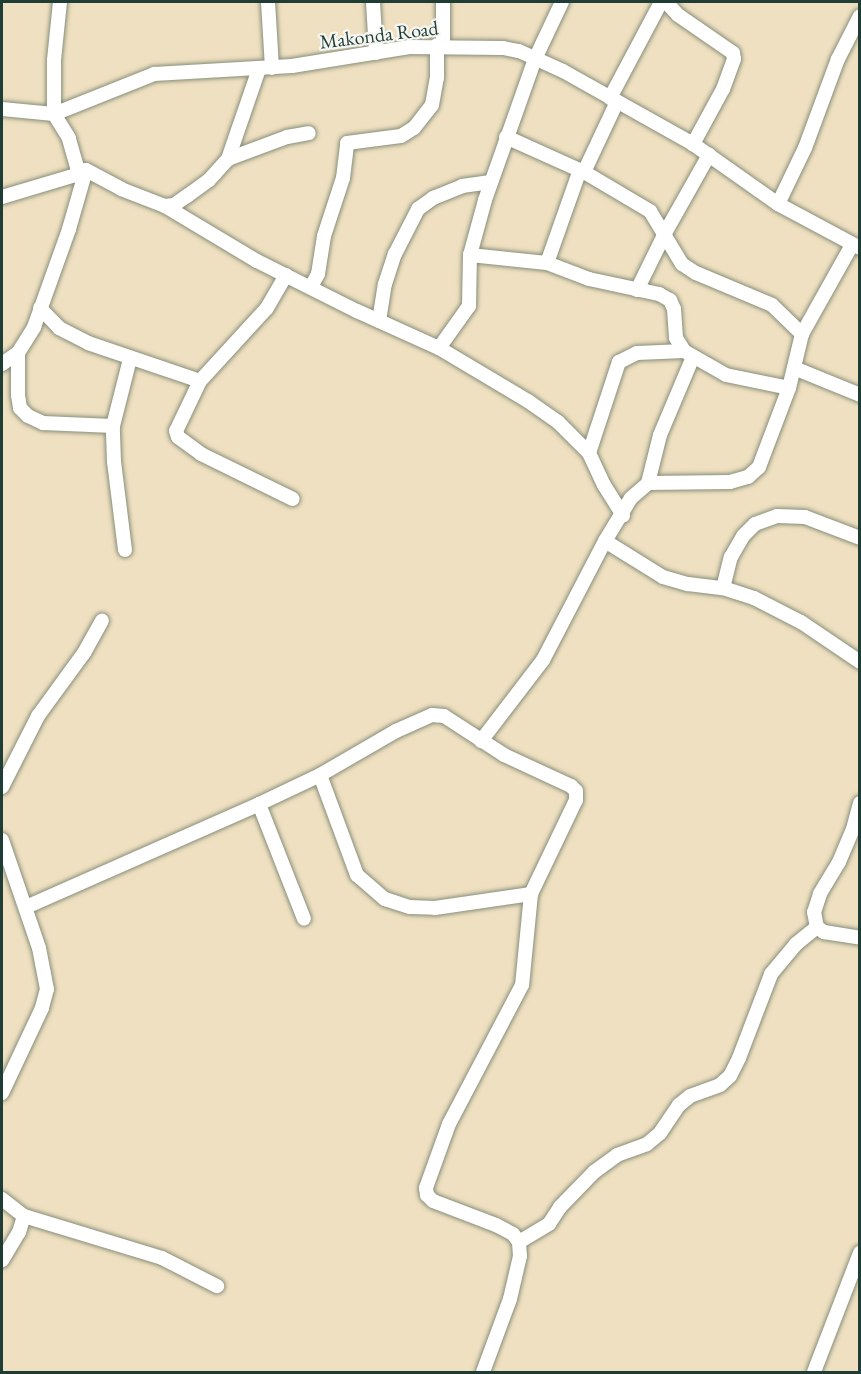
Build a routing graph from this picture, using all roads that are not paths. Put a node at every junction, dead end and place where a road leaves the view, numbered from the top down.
1 (60, 2) edge
2 (268, 2) edge
3 (373, 2) edge
4 (444, 2) edge
5 (562, 2) edge
6 (663, 2) edge
7 (860, 16) edge
8 (440, 45) junction
9 (376, 53) junction
10 (535, 58) junction
11 (265, 68) junction
12 (614, 100) junction
13 (2, 108) edge
14 (54, 114) junction
15 (309, 133) dead end
16 (506, 137) junction
17 (693, 144) junction
18 (709, 155) junction
19 (228, 159) junction
20 (582, 171) junction
21 (83, 172) junction
22 (490, 182) junction
23 (2, 196) edge
24 (778, 204) junction
25 (165, 206) junction
26 (665, 233) junction
27 (856, 246) edge
28 (470, 255) junction
29 (547, 263) junction
30 (286, 275) junction
31 (311, 288) junction
32 (637, 290) junction
33 (40, 308) junction
34 (379, 321) junction
35 (802, 334) junction
36 (439, 348) junction
37 (18, 353) junction
38 (688, 354) junction
39 (130, 359) junction
40 (2, 364) edge
41 (794, 368) junction
42 (200, 381) junction
43 (789, 388) junction
44 (860, 395) edge
45 (113, 426) junction
46 (589, 453) junction
47 (648, 483) junction
48 (293, 499) dead end
49 (623, 515) junction
50 (860, 538) edge
51 (605, 541) junction
52 (125, 550) dead end
53 (723, 588) junction
54 (102, 621) dead end
55 (860, 662) edge
56 (481, 741) junction
57 (320, 775) junction
58 (2, 787) edge
59 (860, 803) edge
60 (259, 804) junction
61 (2, 840) edge
62 (531, 894) junction
63 (26, 907) junction
64 (304, 919) dead end
65 (817, 927) junction
66 (860, 938) edge
67 (2, 1093) edge
68 (2, 1199) edge
69 (24, 1216) junction
70 (519, 1242) junction
71 (860, 1253) edge
72 (2, 1260) edge
73 (217, 1286) dead end
74 (483, 1372) edge
75 (814, 1372) edge

1 - 14 street
2 - 11 street
3 - 9 street
4 - 8 street
5 - 10 street
6 - 12 street
6 - 17 street
7 - 24 street
8 - 9 street, Makonda Road
8 - 10 street, Makonda Road
8 - 31 street
9 - 11 street, Makonda Road
10 - 12 street, Makonda Road
10 - 16 street
11 - 14 street, Makonda Road
11 - 19 street
12 - 17 street, Makonda Road
12 - 20 street
13 - 14 street, Makonda Road
14 - 21 street
15 - 19 street
16 - 20 street
16 - 22 street
17 - 18 street, Makonda Road
18 - 24 street, Makonda Road
18 - 26 street
19 - 25 street
20 - 26 street
20 - 29 street
21 - 23 street
21 - 25 street
21 - 33 street
22 - 28 street
22 - 34 street
24 - 27 street, Makonda Road
25 - 30 street
26 - 32 street
26 - 35 street
27 - 35 street
28 - 29 street
28 - 36 street
29 - 32 street
30 - 31 street
30 - 42 street
31 - 34 street
32 - 38 street
33 - 37 street
33 - 39 street
34 - 36 street
35 - 41 street
36 - 46 street
37 - 40 street
37 - 45 street
38 - 43 street
38 - 46 street
38 - 47 street
39 - 42 street
39 - 45 street
41 - 43 street
41 - 44 street
42 - 48 street
43 - 47 street
45 - 52 street
46 - 49 street
47 - 49 street
49 - 51 street
50 - 53 street
51 - 53 street
51 - 56 street
53 - 55 street
54 - 58 street
56 - 57 street
56 - 62 street
57 - 60 street
57 - 62 street
59 - 65 street
60 - 63 street
60 - 64 street
61 - 63 street
62 - 70 street
63 - 67 street
65 - 66 street
65 - 70 street
68 - 69 street
69 - 72 street
69 - 73 street
70 - 74 street
71 - 75 street

